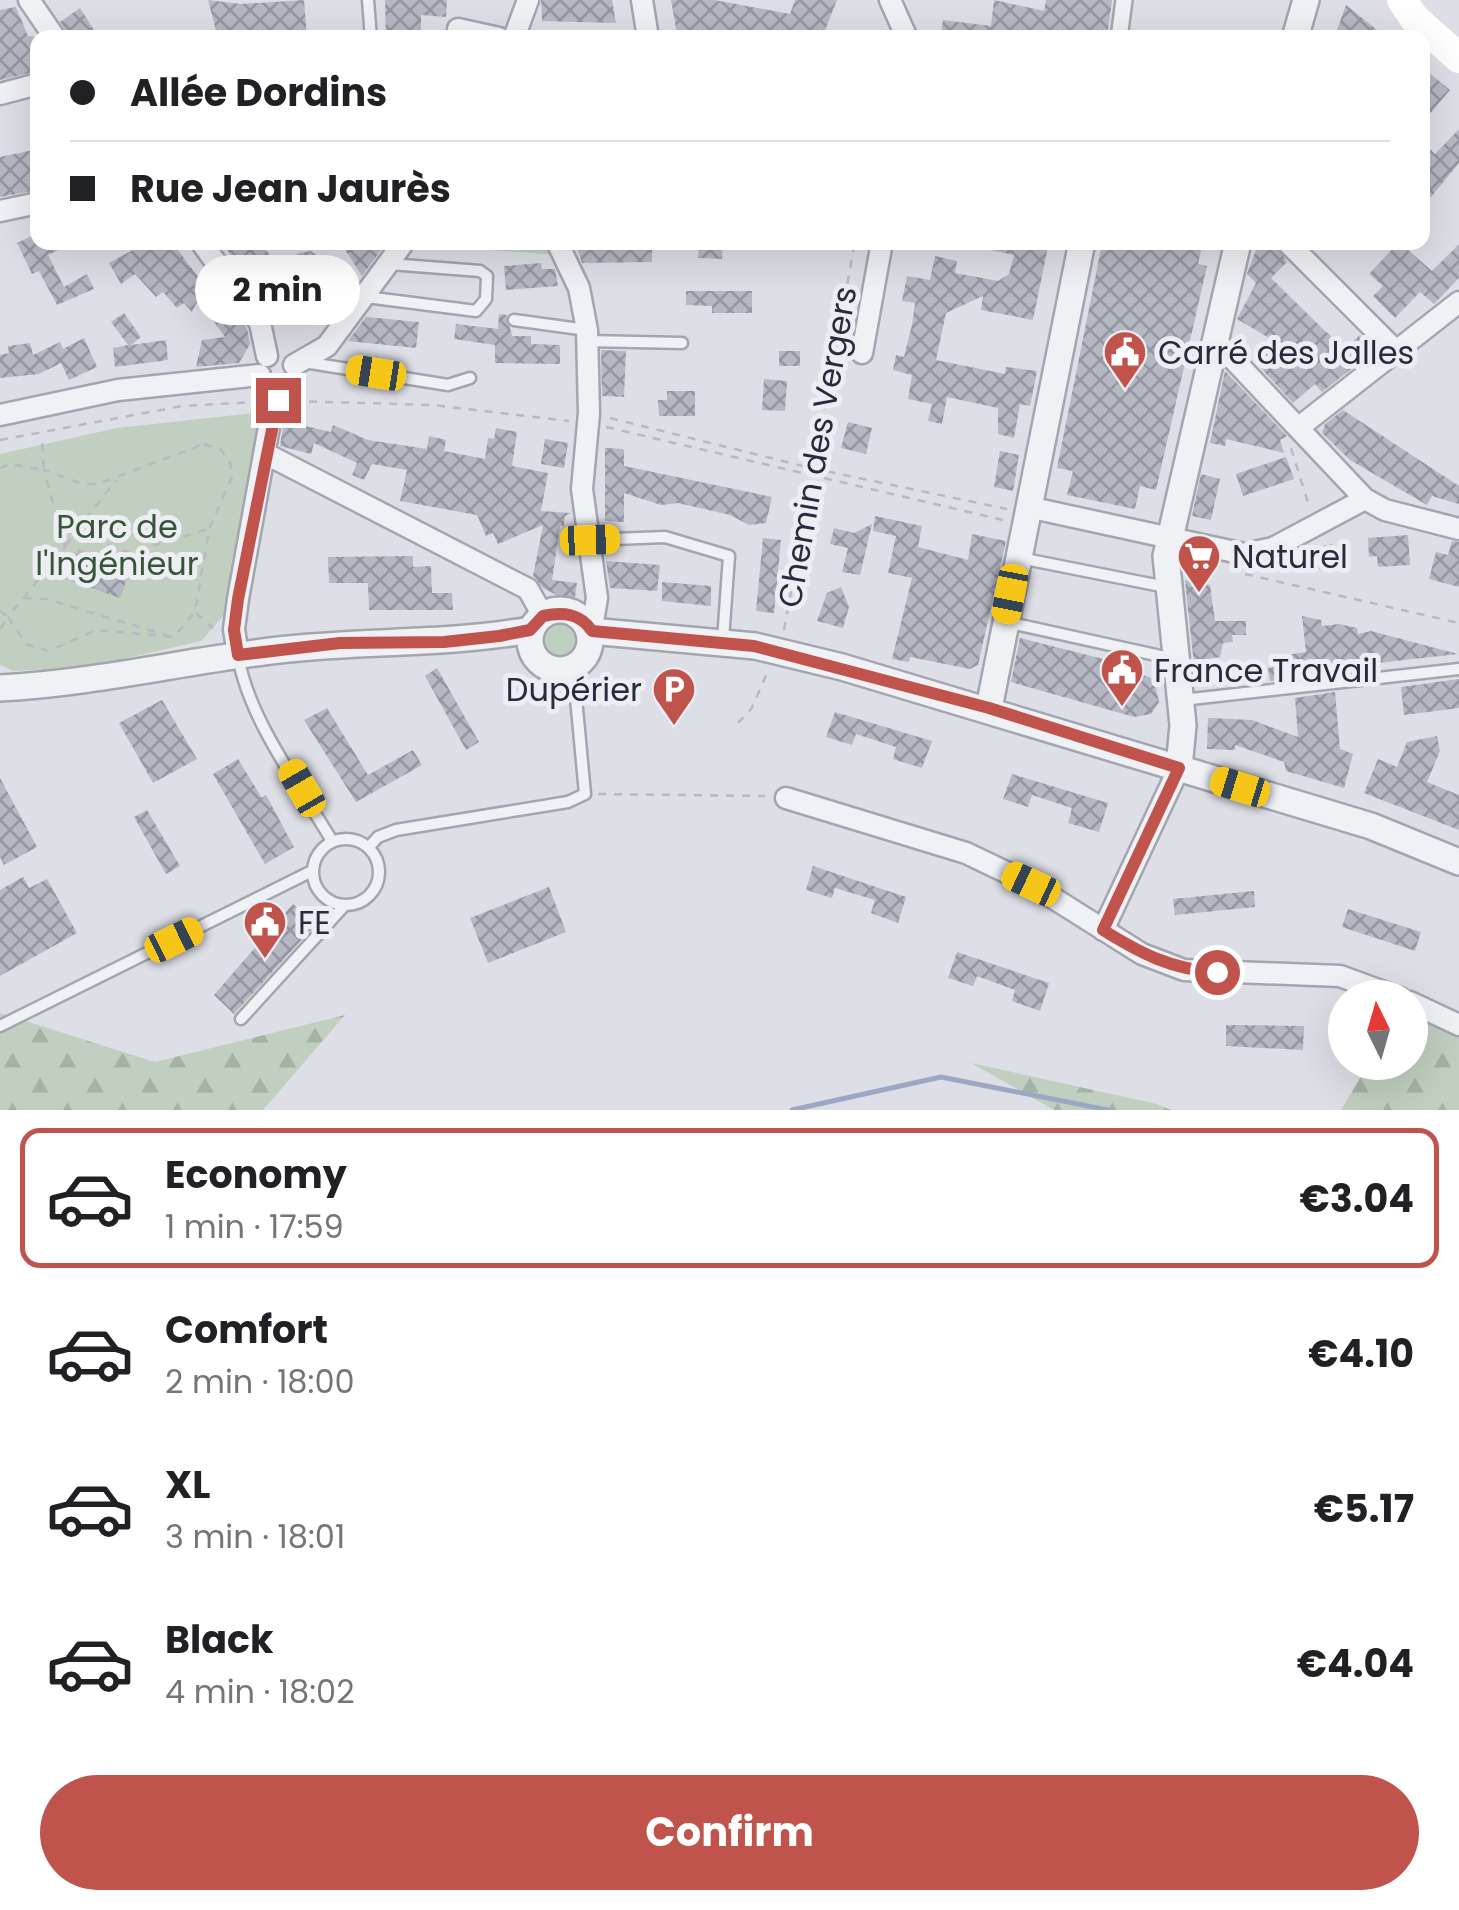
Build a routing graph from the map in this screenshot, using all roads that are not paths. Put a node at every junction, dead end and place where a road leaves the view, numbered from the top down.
1 (29, 0) edge
2 (368, 0) edge
3 (528, 0) edge
4 (642, 0) edge
5 (890, 0) edge
6 (1124, 0) edge
7 (1306, 0) edge
8 (1402, 0) edge
9 (50, 30) edge
10 (370, 30) edge
11 (517, 30) edge
12 (647, 30) edge
13 (903, 30) edge
14 (1120, 30) edge
15 (1297, 30) edge
16 (1428, 30) edge
17 (1430, 32) edge
18 (1459, 58) edge
19 (30, 86) edge
20 (0, 94) edge
21 (30, 205) edge
22 (0, 211) edge
23 (207, 250) edge
24 (399, 250) edge
25 (562, 250) edge
26 (881, 250) edge
27 (1080, 250) edge
28 (1236, 250) edge
29 (1295, 250) edge
30 (389, 264) junction
31 (365, 297) junction
32 (1459, 302) edge
33 (514, 320) dead end
34 (586, 336) junction
35 (1215, 340) junction
36 (682, 344) dead end
37 (1396, 351) junction
38 (862, 353) dead end
39 (299, 363) junction
40 (470, 378) dead end
41 (270, 380) junction
42 (0, 415) edge
43 (1302, 432) junction
44 (268, 455) junction
45 (1365, 499) junction
46 (1026, 515) junction
47 (1459, 529) edge
48 (1172, 538) junction
49 (590, 540) junction
50 (1017, 558) junction
51 (1166, 587) junction
52 (1005, 622) junction
53 (535, 633) junction
54 (714, 641) junction
55 (585, 644) junction
56 (238, 655) junction
57 (1174, 659) junction
58 (1459, 669) edge
59 (0, 688) edge
60 (1180, 700) junction
61 (989, 708) junction
62 (1179, 768) junction
63 (786, 798) road end
64 (332, 841) junction
65 (369, 847) junction
66 (1459, 862) edge
67 (312, 871) junction
68 (347, 905) junction
69 (1103, 930) junction
70 (1351, 980) edge
71 (1428, 1010) edge
72 (241, 1019) dead end
73 (1459, 1025) edge
74 (0, 1026) edge

1 - 9 street
2 - 10 lane
3 - 11 street
4 - 12 street
5 - 13 street
6 - 14 street
7 - 15 street
8 - 16 main road
17 - 18 main road
19 - 20 street
21 - 22 street
23 - 41 street
24 - 30 street
25 - 34 street
26 - 38 street, Chemin des Vergers
27 - 46 street
28 - 35 street
29 - 37 street
30 - 31 street
30 - 31 lane
31 - 39 street
32 - 37 street
33 - 34 lane
34 - 36 lane
34 - 49 street
35 - 43 street
35 - 48 street
37 - 43 street
39 - 40 lane
39 - 41 street
39 - 41 street
41 - 42 street
41 - 44 street
43 - 45 street
44 - 53 street
44 - 56 street
45 - 47 street
45 - 48 street
46 - 48 street
46 - 50 street
48 - 51 street
49 - 54 lane
49 - 55 street
50 - 51 lane
50 - 52 street
51 - 57 street
52 - 57 lane
52 - 61 street
53 - 55 street
53 - 55 street
53 - 56 street
54 - 55 street
54 - 61 street
55 - 65 lane
56 - 59 street
56 - 64 lane
57 - 60 street
58 - 60 lane
60 - 62 street
61 - 62 street
62 - 66 street
62 - 69 street
63 - 69 street
64 - 65 lane
64 - 67 lane
65 - 68 lane
67 - 68 lane
67 - 74 lane
68 - 72 lane
69 - 70 street
71 - 73 street

